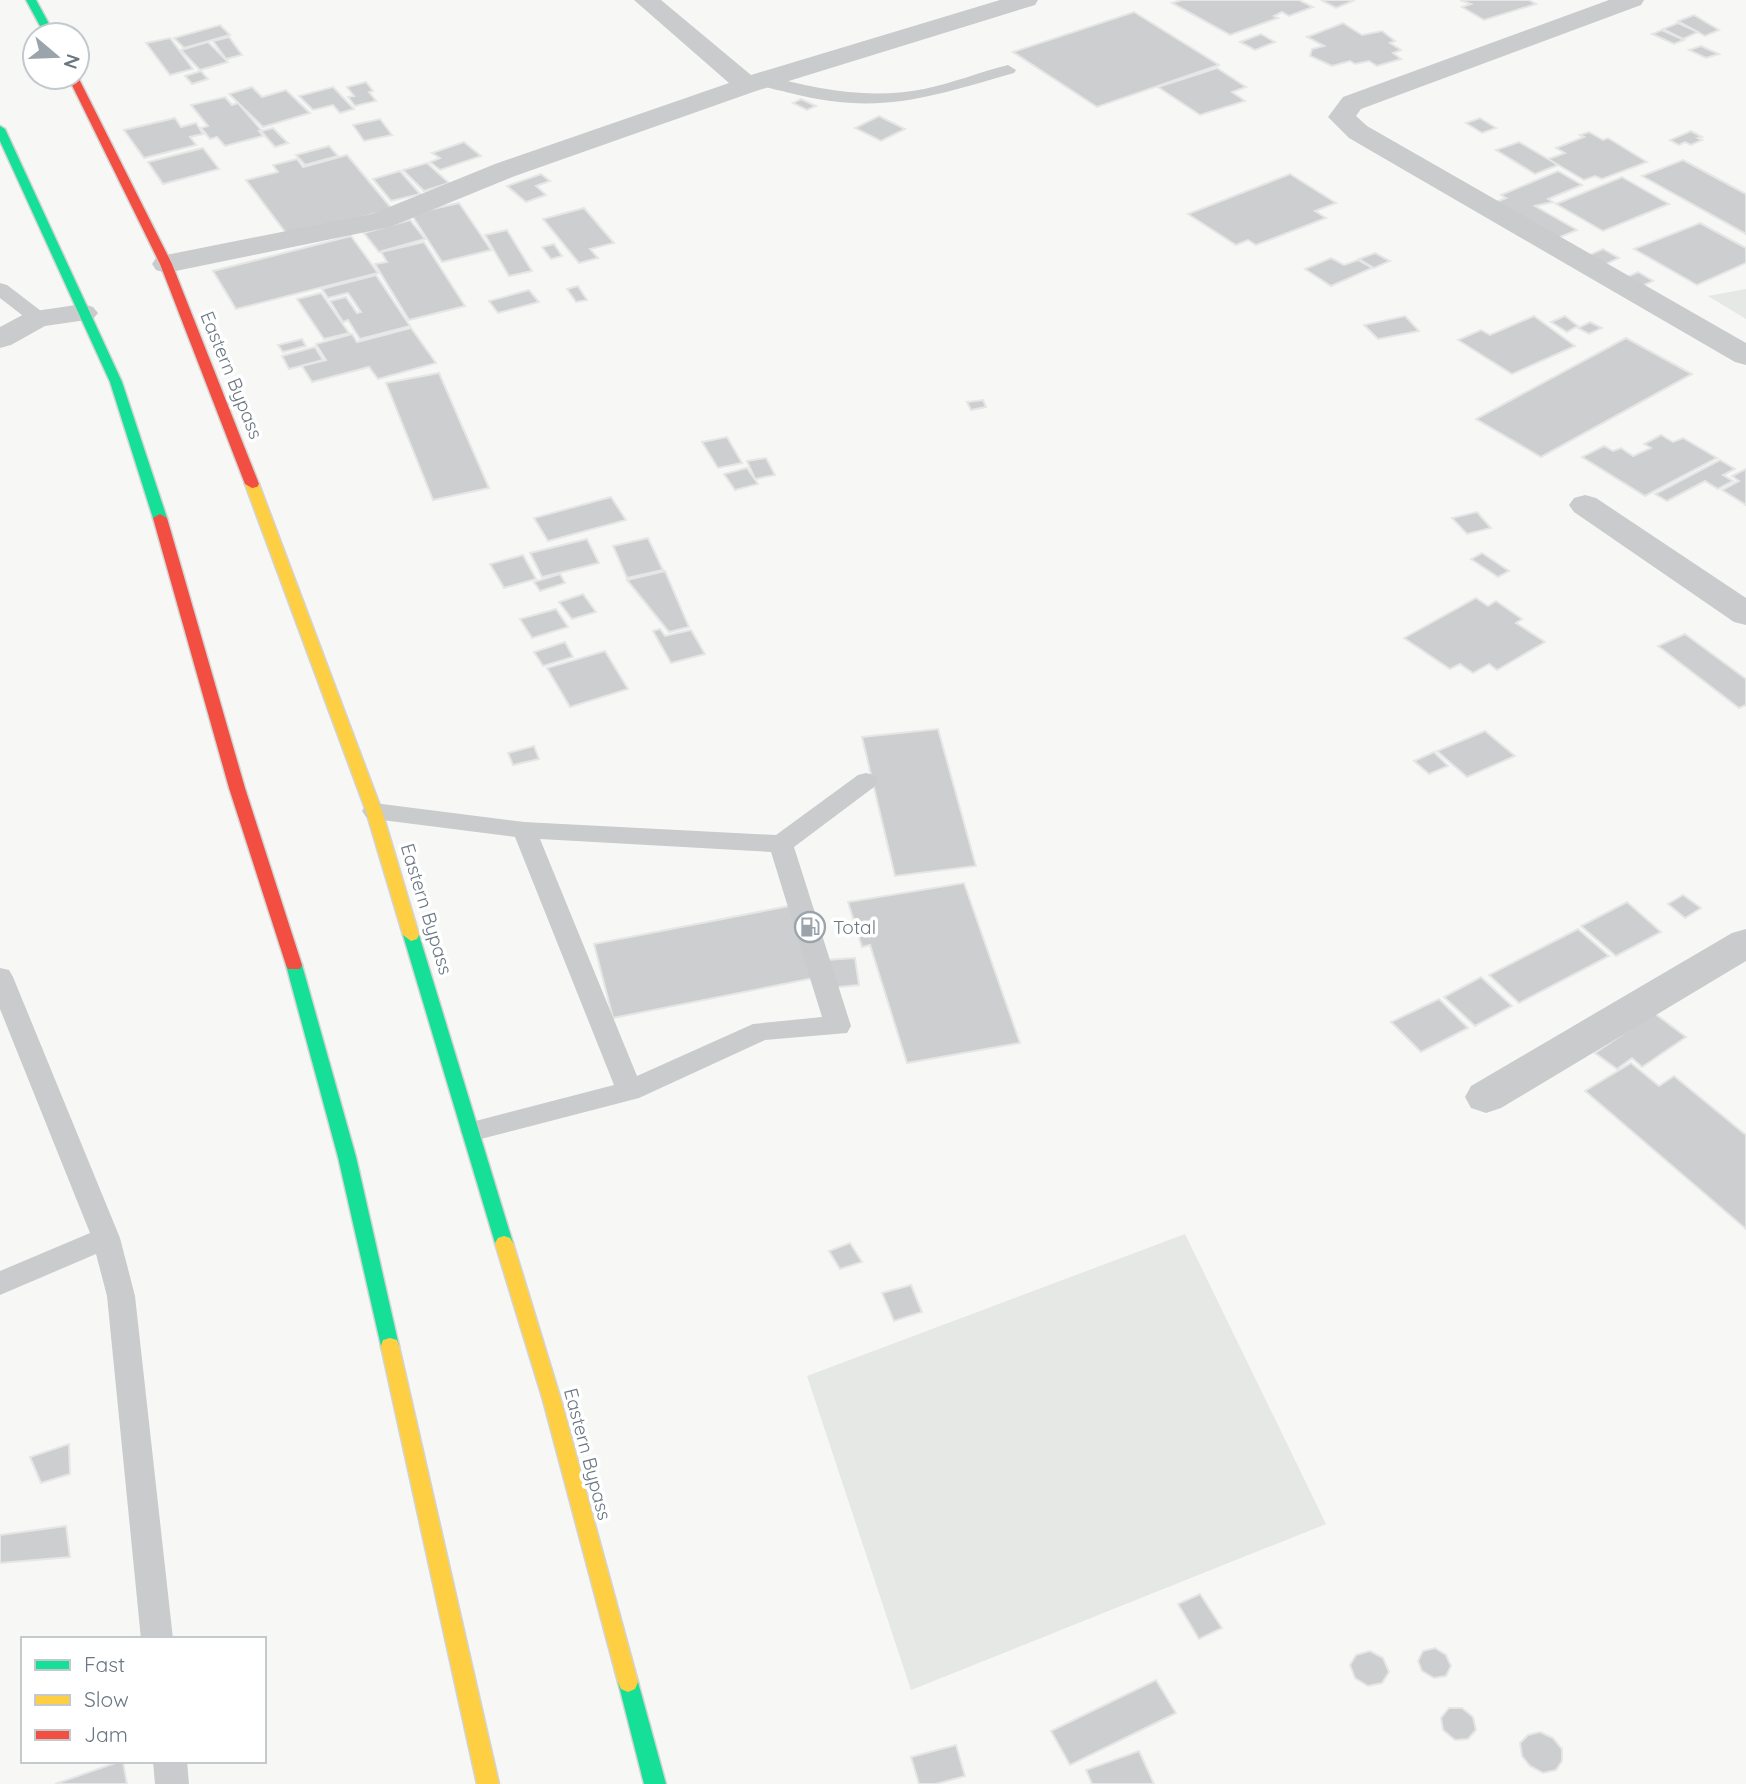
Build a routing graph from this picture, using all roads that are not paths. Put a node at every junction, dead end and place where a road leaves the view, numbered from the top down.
1 (31, 0) edge
2 (646, 0) edge
3 (1026, 0) edge
4 (1632, 0) edge
5 (42, 21) edge
6 (1008, 70) dead end
7 (755, 82) junction
8 (80, 91) edge
9 (0, 128) edge
10 (166, 264) junction
11 (0, 289) edge
12 (83, 313) junction
13 (38, 318) junction
14 (0, 339) edge
15 (1746, 356) edge
16 (1585, 505) dead end
17 (1746, 614) edge
18 (866, 781) dead end
19 (374, 811) junction
20 (524, 830) junction
21 (781, 844) junction
22 (1746, 943) edge
23 (0, 977) edge
24 (630, 1091) junction
25 (1486, 1097) dead end
26 (473, 1130) junction
27 (106, 1238) junction
28 (0, 1283) edge
29 (157, 1637) edge
30 (170, 1763) edge
31 (172, 1784) edge
32 (488, 1784) edge
33 (655, 1784) edge

1 - 5 main road
2 - 7 street
3 - 7 street
4 - 15 street
6 - 7 lane
7 - 10 street
8 - 10 main road, Eastern Bypass
9 - 12 main road
10 - 19 main road, Eastern Bypass
11 - 13 lane
12 - 13 street
12 - 32 main road
13 - 14 street
16 - 17 street
18 - 21 lane
19 - 20 lane
19 - 26 main road, Eastern Bypass
20 - 21 lane
20 - 24 lane
21 - 24 lane
22 - 25 street
23 - 27 lane
24 - 26 lane
26 - 33 main road, Eastern Bypass
27 - 28 lane
27 - 29 lane
30 - 31 lane

